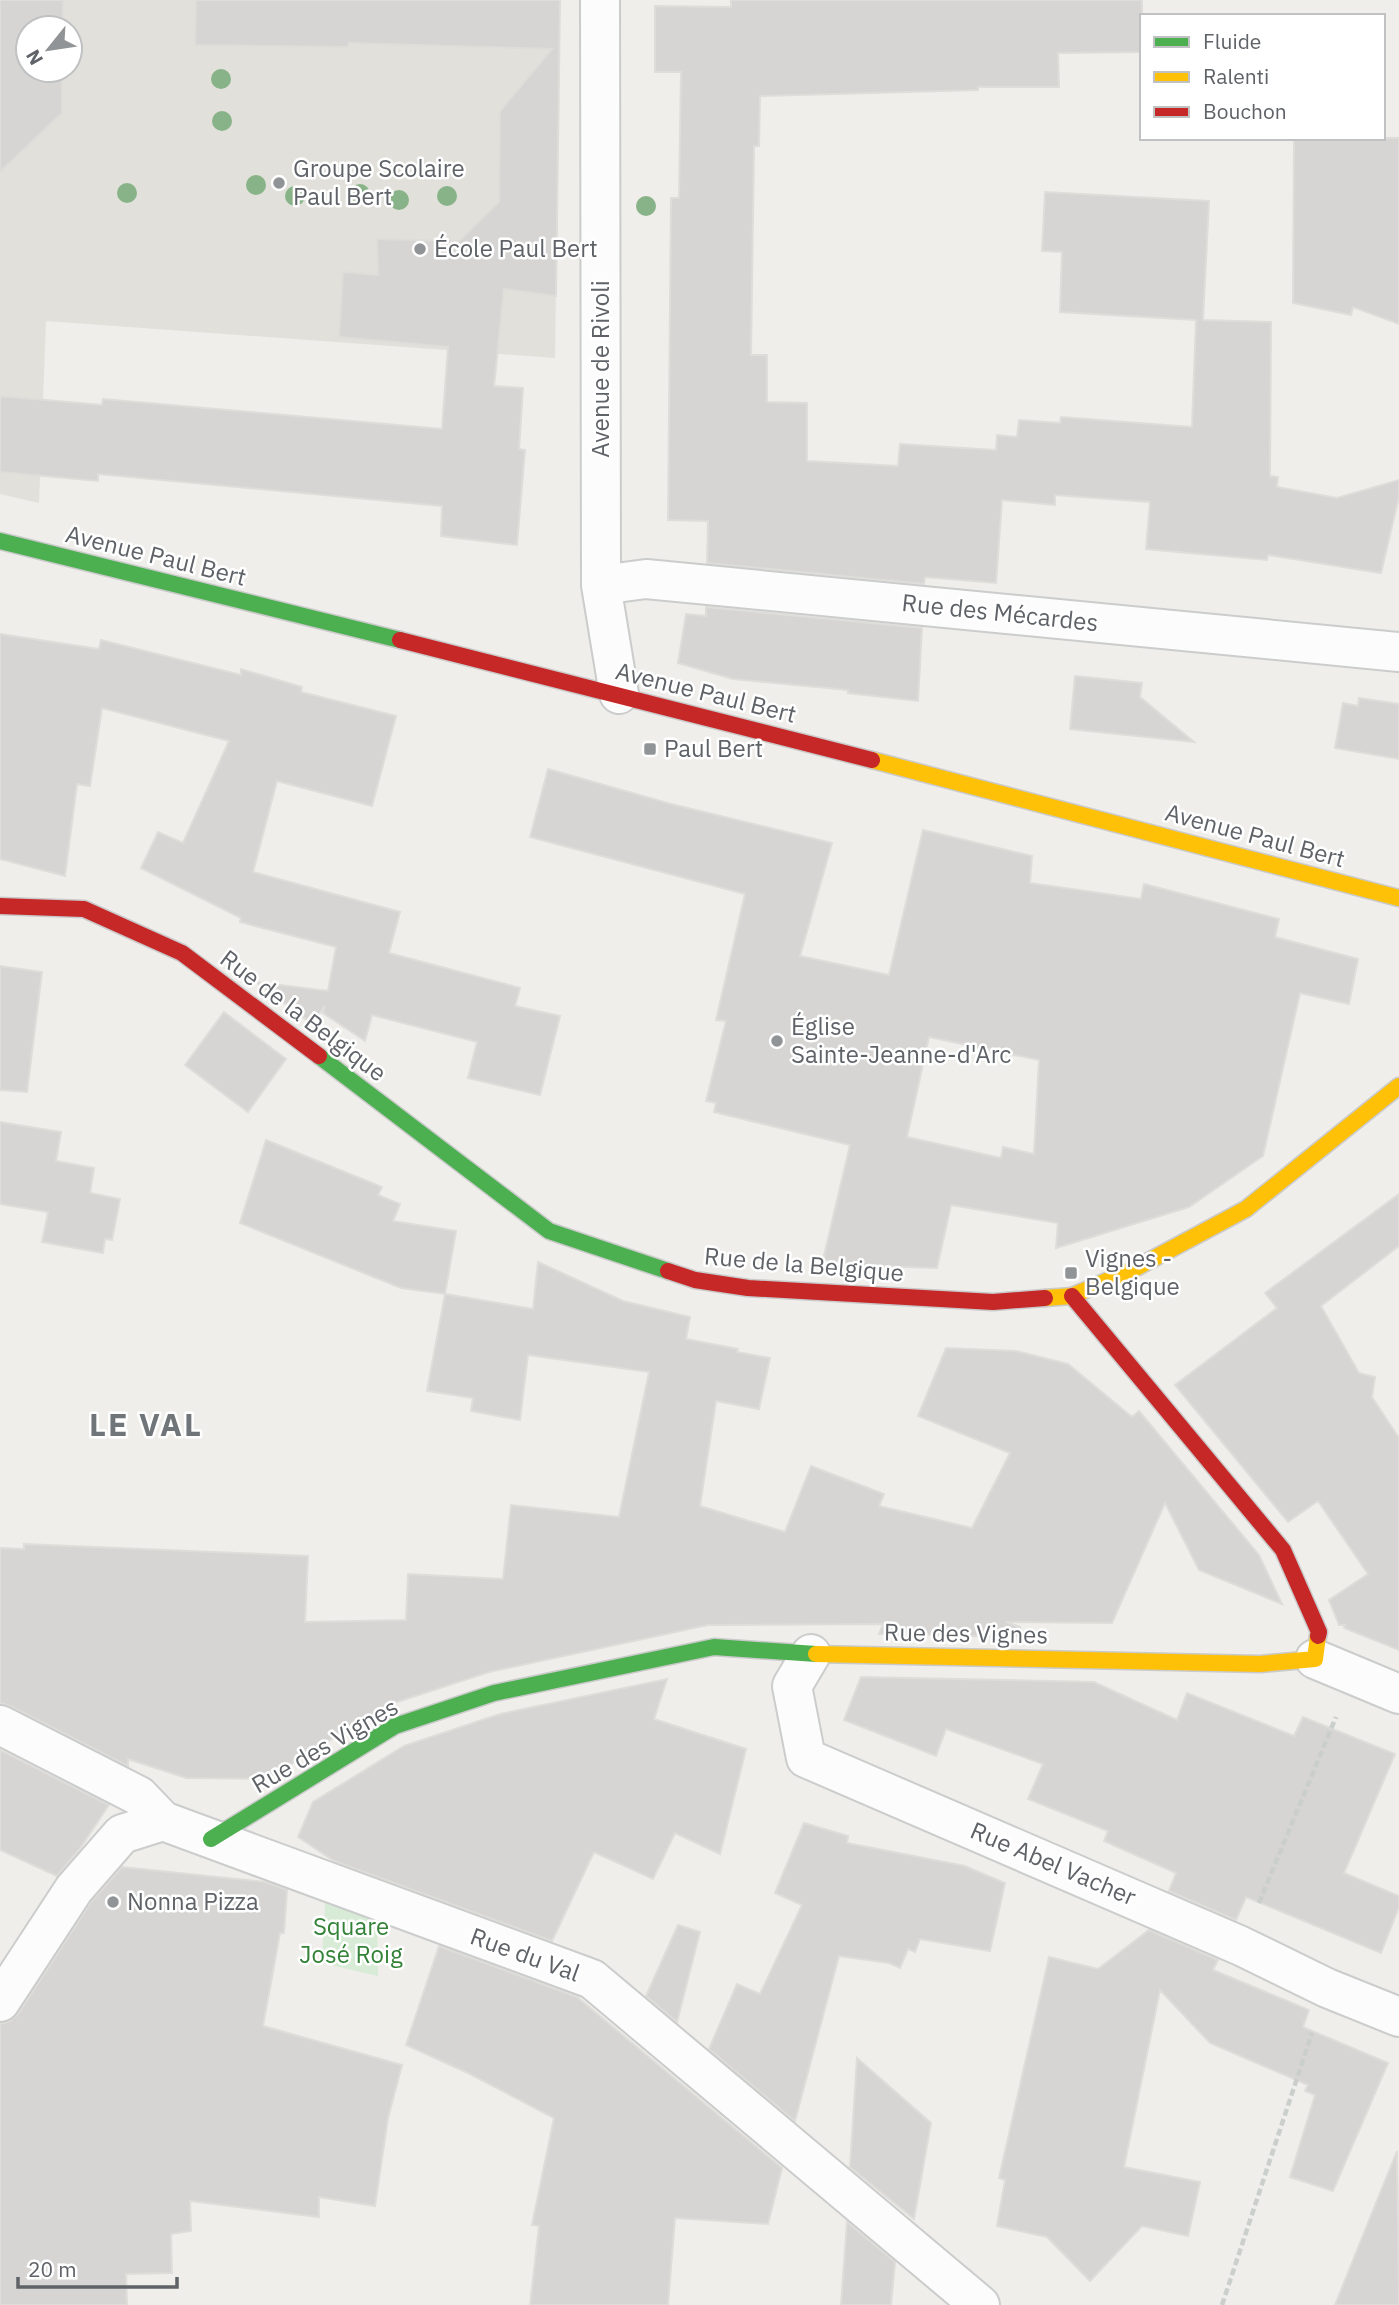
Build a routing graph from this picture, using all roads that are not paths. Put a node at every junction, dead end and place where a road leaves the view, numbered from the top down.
1 (600, 0) edge
2 (0, 541) edge
3 (601, 585) junction
4 (1399, 652) edge
5 (619, 694) junction
6 (1399, 898) edge
7 (0, 906) edge
8 (1399, 1086) edge
9 (1072, 1296) junction
10 (811, 1654) junction
11 (1315, 1659) junction
12 (1399, 1694) edge
13 (0, 1725) edge
14 (163, 1821) junction
15 (211, 1839) junction
16 (0, 2002) edge
17 (1399, 2017) edge
18 (980, 2305) edge

1 - 3 street, Avenue de Rivoli
2 - 5 street, Avenue Paul Bert
3 - 4 street, Rue des Mécardes
3 - 5 street, Avenue de Rivoli
5 - 6 street, Avenue Paul Bert
7 - 9 street, Rue de la Belgique
8 - 9 street, Rue de la Belgique
9 - 11 street
10 - 11 street, Rue des Vignes
10 - 15 street, Rue des Vignes
10 - 17 street, Rue Abel Vacher
11 - 12 street
13 - 14 street, Rue du Val
14 - 15 street, Rue du Val
14 - 16 street
15 - 18 street, Rue du Val

